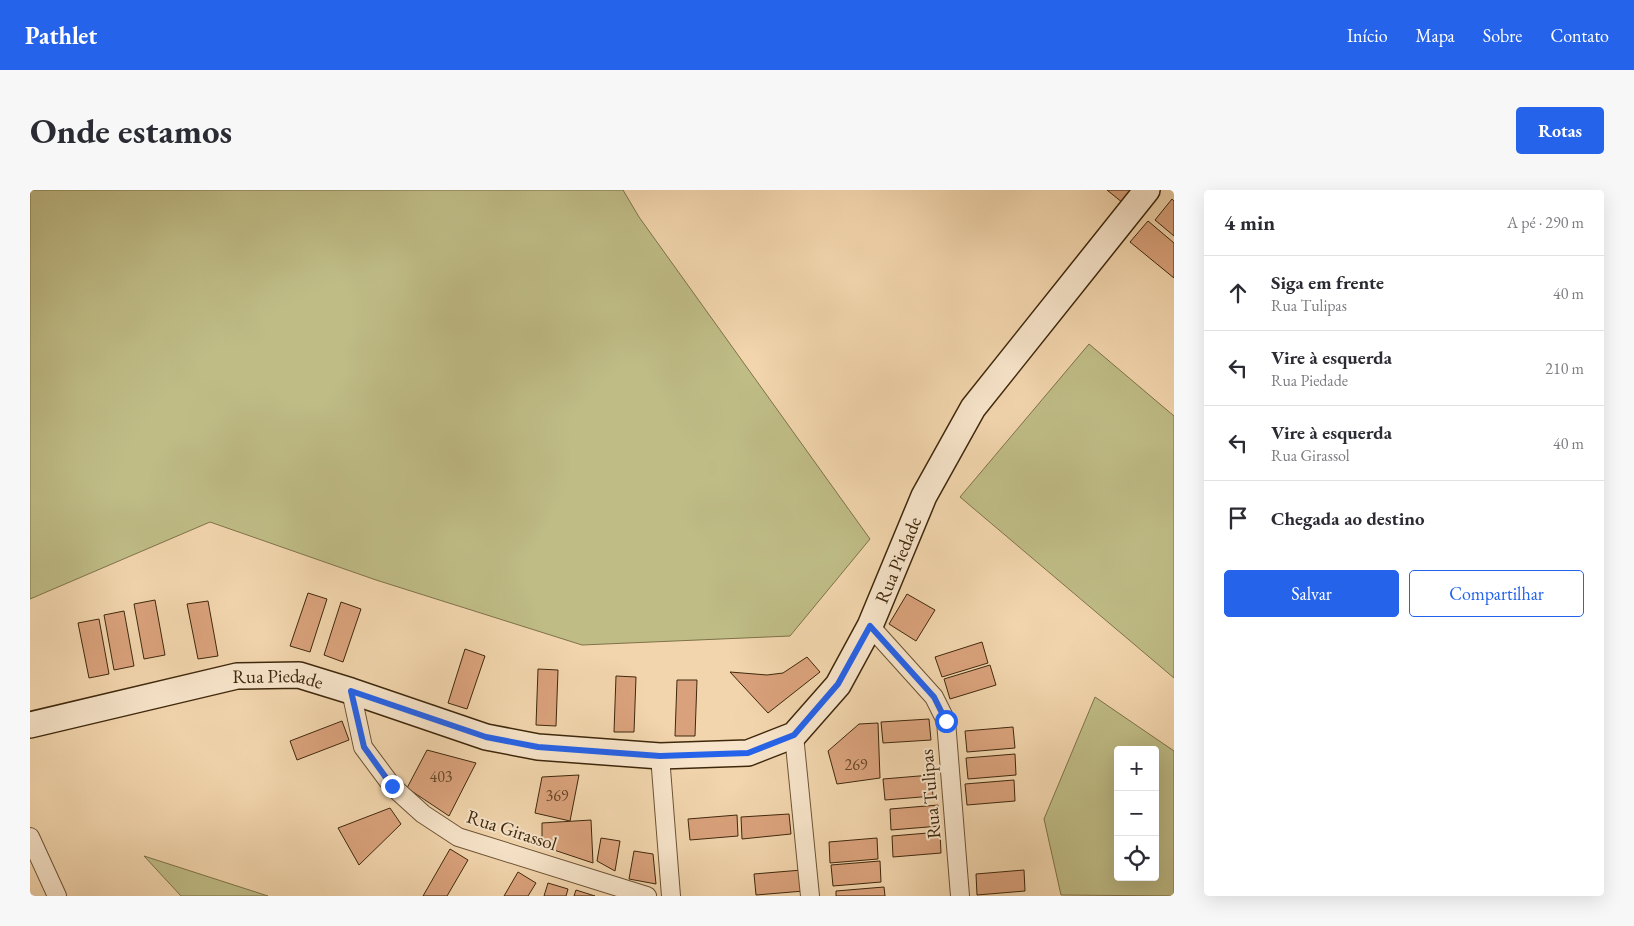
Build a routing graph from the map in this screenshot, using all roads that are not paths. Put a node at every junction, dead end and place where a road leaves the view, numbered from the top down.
1 (1147, 190) edge
2 (870, 626) junction
3 (351, 691) junction
4 (30, 724) edge
5 (794, 735) junction
6 (660, 756) junction
7 (32, 846) edge
8 (57, 896) edge
9 (647, 896) edge
10 (671, 896) edge
11 (810, 896) edge
12 (960, 896) edge

1 - 2 street, Rua Piedade
2 - 5 street, Rua Piedade
2 - 12 street, Rua Tulipas
3 - 4 street, Rua Piedade
3 - 6 street, Rua Piedade
3 - 9 street, Rua Girassol
5 - 6 street, Rua Piedade
5 - 11 street
6 - 10 street
7 - 8 street

